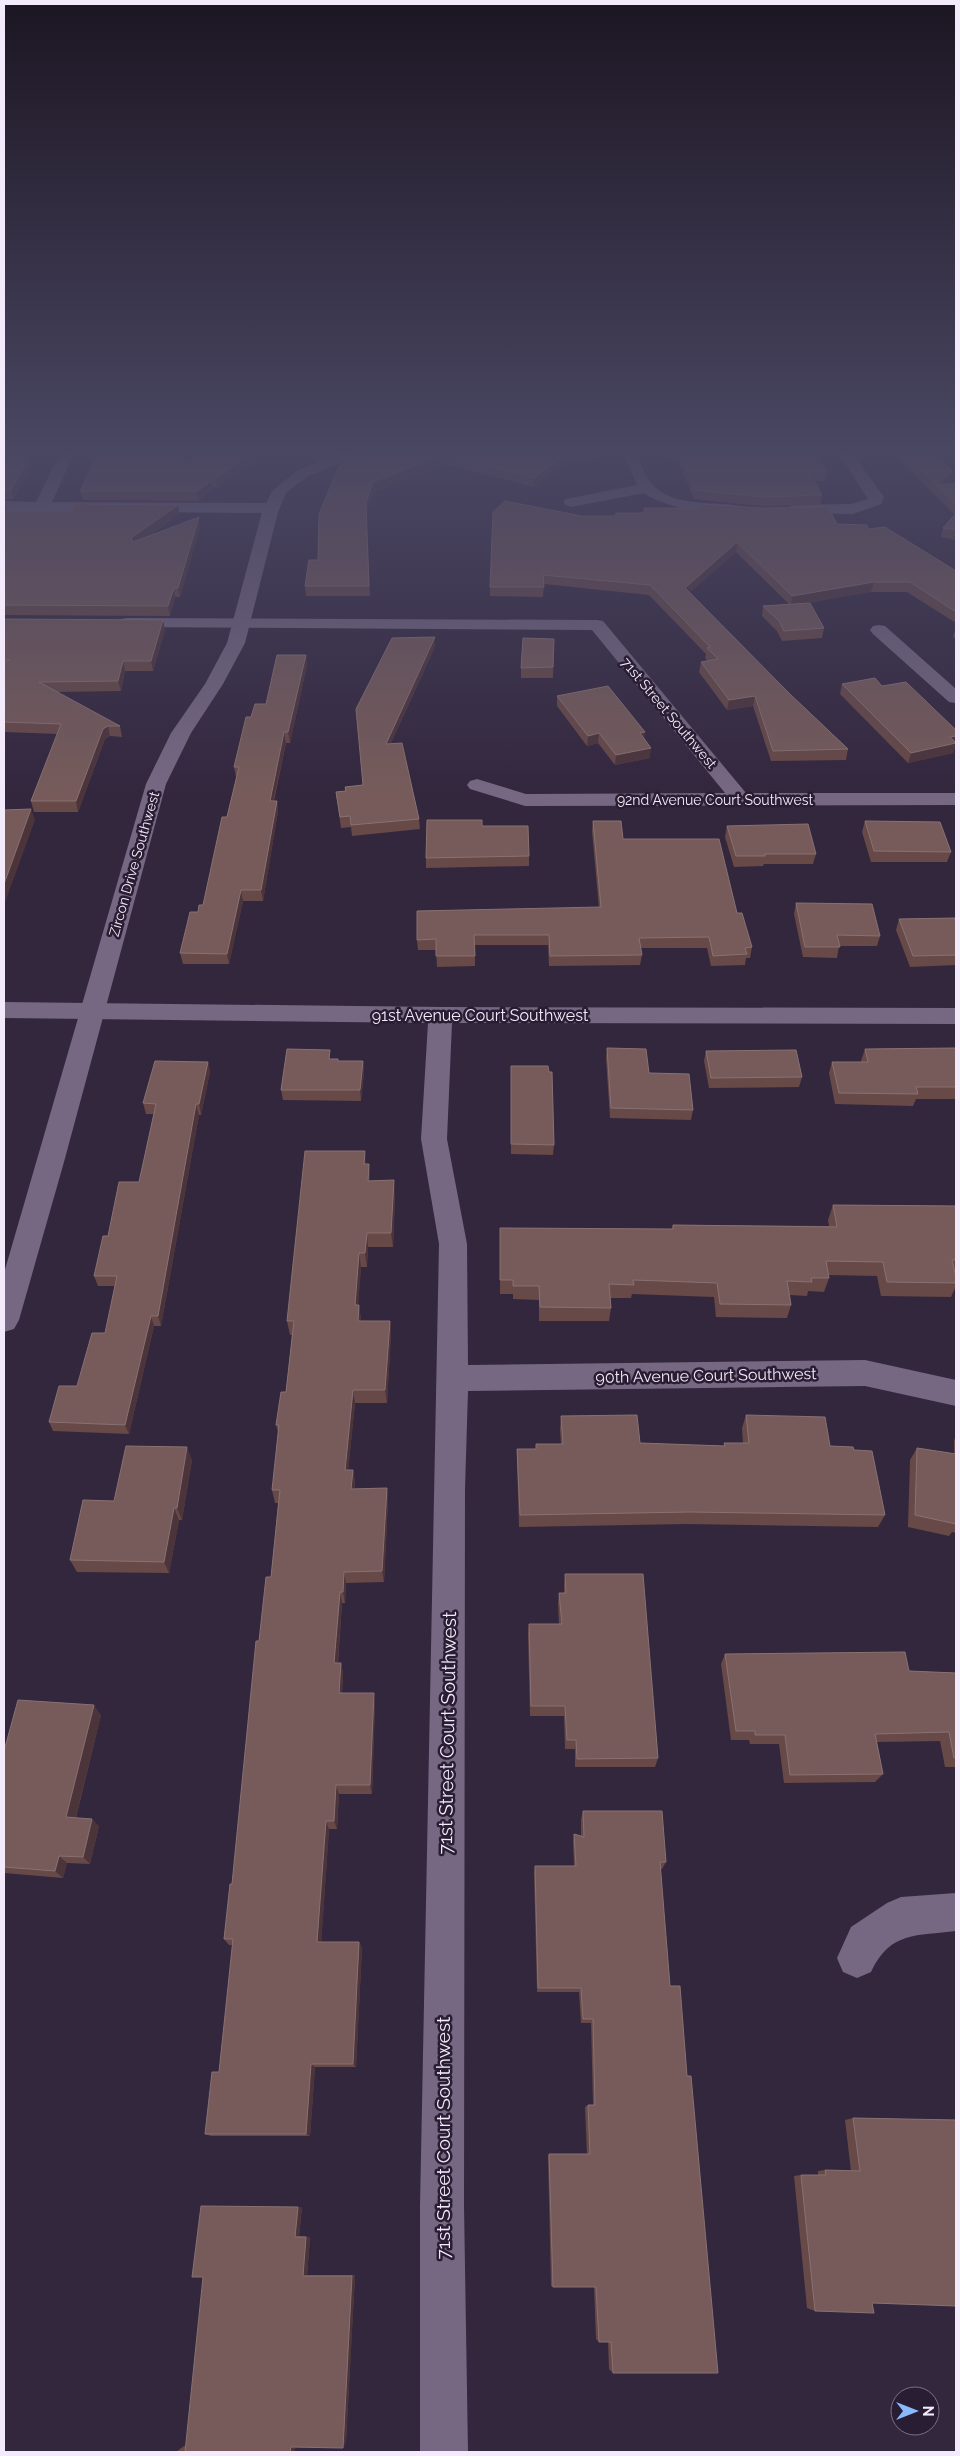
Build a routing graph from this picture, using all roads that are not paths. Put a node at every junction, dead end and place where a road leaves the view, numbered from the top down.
1 (258, 562) edge
2 (107, 622) edge
3 (242, 622) junction
4 (879, 630) dead end
5 (956, 698) edge
6 (477, 785) dead end
7 (956, 799) edge
8 (741, 800) junction
9 (4, 1010) edge
10 (93, 1011) junction
11 (440, 1015) junction
12 (956, 1016) edge
13 (4, 1320) edge
14 (453, 1378) junction
15 (956, 1393) edge
16 (956, 1912) edge
17 (856, 1958) dead end
18 (444, 2452) edge

1 - 3 street, Zircon Drive Southwest
2 - 3 street
3 - 8 street, 71st Street Southwest
3 - 10 street, Zircon Drive Southwest
4 - 5 street
6 - 8 street, 92nd Avenue Court Southwest
7 - 8 street, 92nd Avenue Court Southwest
9 - 10 street, 91st Avenue Court Southwest
10 - 11 street, 91st Avenue Court Southwest
10 - 13 street, Zircon Drive Southwest
11 - 12 street, 91st Avenue Court Southwest
11 - 14 street, 71st Street Court Southwest
14 - 15 street, 90th Avenue Court Southwest
14 - 18 street, 71st Street Court Southwest
16 - 17 street

